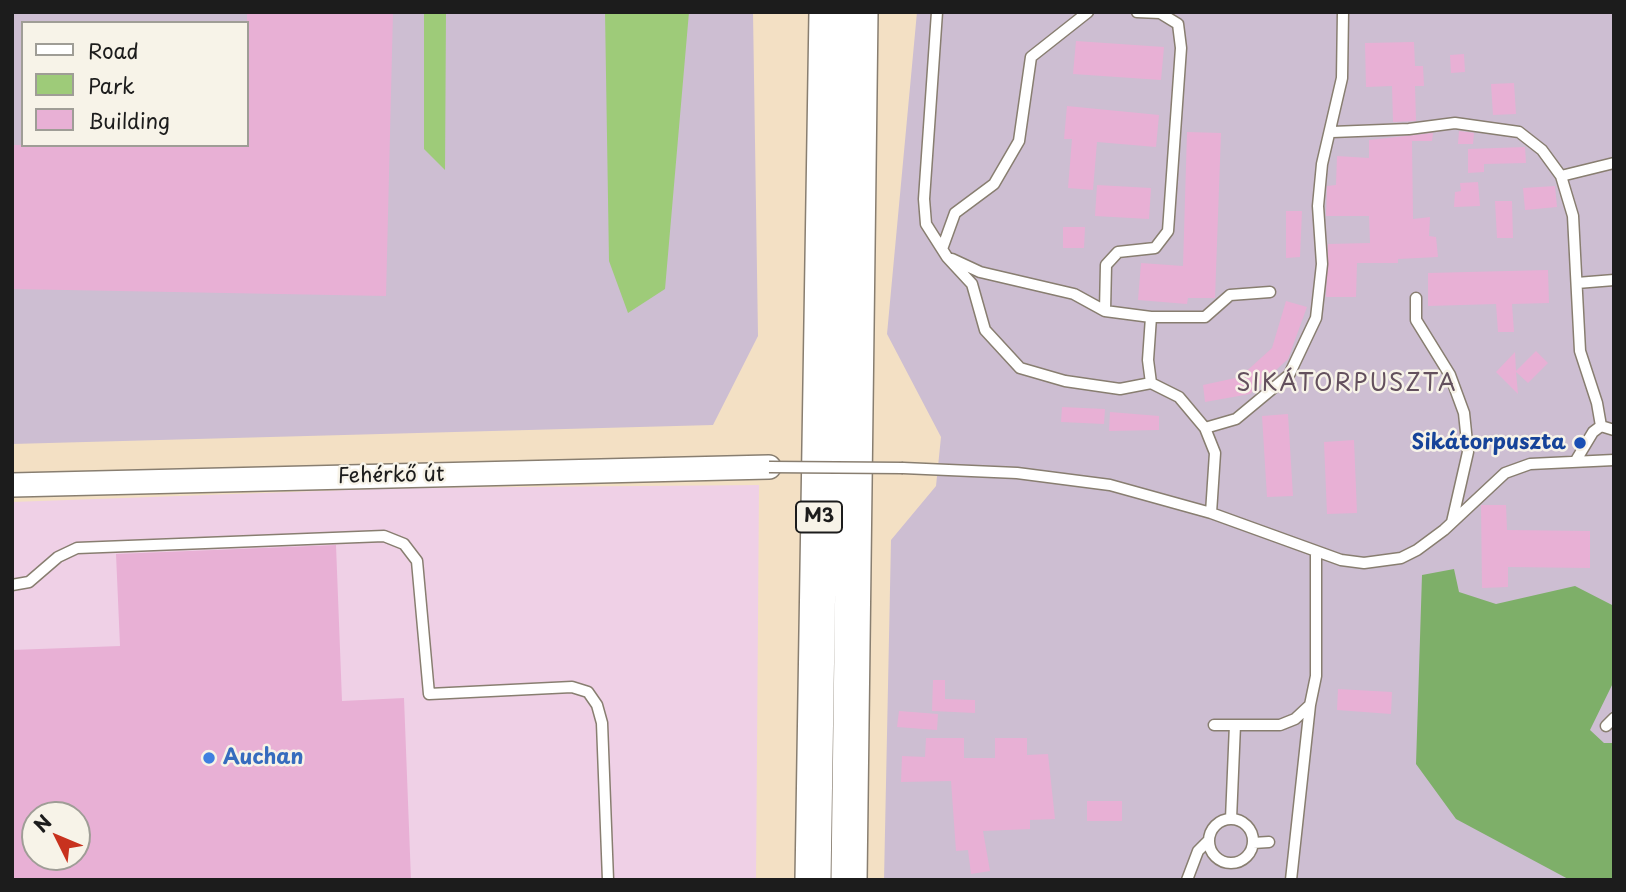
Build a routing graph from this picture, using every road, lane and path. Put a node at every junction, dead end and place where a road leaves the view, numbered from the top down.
1 (827, 12) edge
2 (860, 12) edge
3 (937, 12) edge
4 (1088, 12) edge
5 (1137, 12) edge
6 (1343, 12) edge
7 (1332, 132) junction
8 (1614, 163) edge
9 (1561, 176) junction
10 (945, 253) junction
11 (1614, 280) edge
12 (1577, 283) junction
13 (1270, 292) dead end
14 (1416, 298) dead end
15 (1105, 312) junction
16 (1152, 317) junction
17 (1151, 383) junction
18 (1601, 426) junction
19 (1205, 428) junction
20 (1614, 430) edge
21 (1614, 460) edge
22 (1575, 463) junction
23 (769, 467) joint
24 (12, 485) edge
25 (1211, 513) junction
26 (1451, 522) junction
27 (1316, 552) junction
28 (12, 586) edge
29 (1310, 705) junction
30 (1214, 725) dead end
31 (1235, 725) junction
32 (1231, 819) junction
33 (1209, 840) junction
34 (1269, 842) dead end
35 (1253, 843) junction
36 (608, 880) edge
37 (813, 880) edge
38 (849, 880) edge
39 (1187, 880) edge
40 (1291, 880) edge

1 - 37 highway, M3
2 - 38 highway, M3
3 - 10 lane
4 - 10 lane
5 - 15 lane
6 - 7 lane
7 - 9 lane
7 - 19 lane
8 - 9 lane
9 - 12 lane
10 - 15 lane
10 - 17 lane
11 - 12 lane
12 - 18 lane
13 - 16 lane
14 - 26 lane
15 - 16 lane
16 - 17 lane
17 - 19 lane
18 - 20 lane
18 - 22 lane
19 - 25 lane
21 - 22 lane
22 - 26 lane
23 - 24 street, Fehérkő út
23 - 25 lane, bridge
25 - 27 lane
26 - 27 lane
27 - 29 lane
28 - 36 lane
29 - 31 lane
29 - 40 lane
30 - 31 lane
31 - 32 lane
32 - 33 lane
32 - 35 lane
33 - 35 lane
33 - 39 lane
34 - 35 lane

